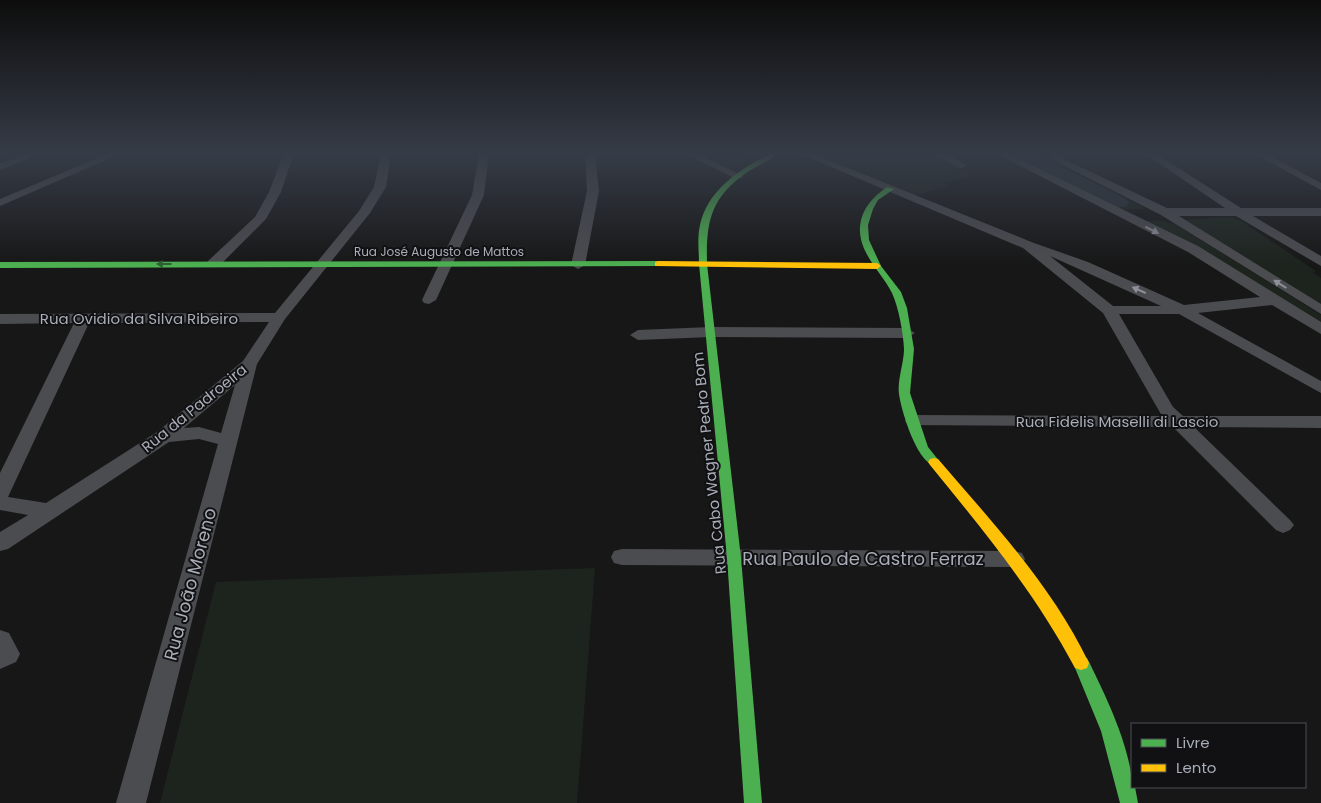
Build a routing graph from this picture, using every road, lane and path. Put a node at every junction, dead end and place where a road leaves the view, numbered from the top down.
1 (29, 190) edge
2 (276, 190) edge
3 (378, 190) edge
4 (479, 190) edge
5 (593, 190) edge
6 (723, 190) edge
7 (888, 190) edge
8 (894, 190) edge
9 (1075, 190) edge
10 (1121, 190) edge
11 (1205, 190) edge
12 (0, 203) edge
13 (1165, 212) junction
14 (1321, 212) edge
15 (1120, 213) junction
16 (1240, 213) junction
17 (1025, 244) junction
18 (1318, 261) edge
19 (213, 264) junction
20 (703, 264) junction
21 (0, 265) edge
22 (322, 265) junction
23 (446, 265) junction
24 (578, 265) junction
25 (877, 266) junction
26 (429, 300) dead end
27 (1274, 300) junction
28 (1109, 310) junction
29 (1183, 310) junction
30 (1321, 310) edge
31 (278, 317) junction
32 (84, 318) junction
33 (0, 319) edge
34 (1321, 329) edge
35 (711, 332) junction
36 (907, 333) junction
37 (638, 335) dead end
38 (249, 364) junction
39 (1321, 388) edge
40 (914, 421) junction
41 (1176, 421) junction
42 (1321, 422) edge
43 (164, 436) junction
44 (229, 441) junction
45 (0, 494) edge
46 (0, 503) edge
47 (50, 511) junction
48 (1283, 525) dead end
49 (0, 543) edge
50 (622, 557) dead end
51 (734, 558) junction
52 (1014, 559) junction
53 (0, 640) edge
54 (0, 658) edge
55 (130, 803) edge
56 (754, 803) edge
57 (1129, 803) edge

1 - 12 street
2 - 19 street
3 - 22 street, Rua da Padroeira
4 - 23 street
5 - 24 street
6 - 20 street, Rua Cabo Wagner Pedro Bom
7 - 25 street
8 - 17 street
9 - 15 street
10 - 13 street
11 - 16 street
13 - 15 street
13 - 16 street
30 -> 13 street
14 - 16 street
15 -> 27 street
16 - 18 street
17 - 28 street
29 -> 17 street
19 -> 21 street, Rua José Augusto de Mattos
19 - 22 street, Rua José Augusto de Mattos
20 - 24 street, Rua José Augusto de Mattos
20 - 25 street, Rua José Augusto de Mattos
20 - 35 street, Rua Cabo Wagner Pedro Bom
22 - 23 street, Rua José Augusto de Mattos
22 - 31 street, Rua da Padroeira
23 - 24 street, Rua José Augusto de Mattos
23 - 26 street
25 - 36 street
27 - 29 street
27 - 34 street
28 - 29 street
28 - 41 street
29 - 39 street
31 - 32 street, Rua Ovidio da Silva Ribeiro
31 - 38 street, Rua da Padroeira
32 - 33 street, Rua Ovidio da Silva Ribeiro
32 - 45 street
35 - 36 street
35 - 37 street
35 - 51 street, Rua Cabo Wagner Pedro Bom
36 - 40 street
38 - 43 street, Rua da Padroeira
38 - 44 street, Rua João Moreno
40 - 41 street, Rua Fidelis Maselli di Lascio
40 - 52 street
41 - 42 street, Rua Fidelis Maselli di Lascio
41 - 48 street
43 - 44 street
43 - 47 street, Rua da Padroeira
44 - 55 street, Rua João Moreno
46 - 47 street
47 - 49 street, Rua da Padroeira
50 - 51 street, Rua Paulo de Castro Ferraz
51 - 52 street, Rua Paulo de Castro Ferraz
51 - 56 street, Rua Cabo Wagner Pedro Bom
52 - 57 street
53 - 54 street

